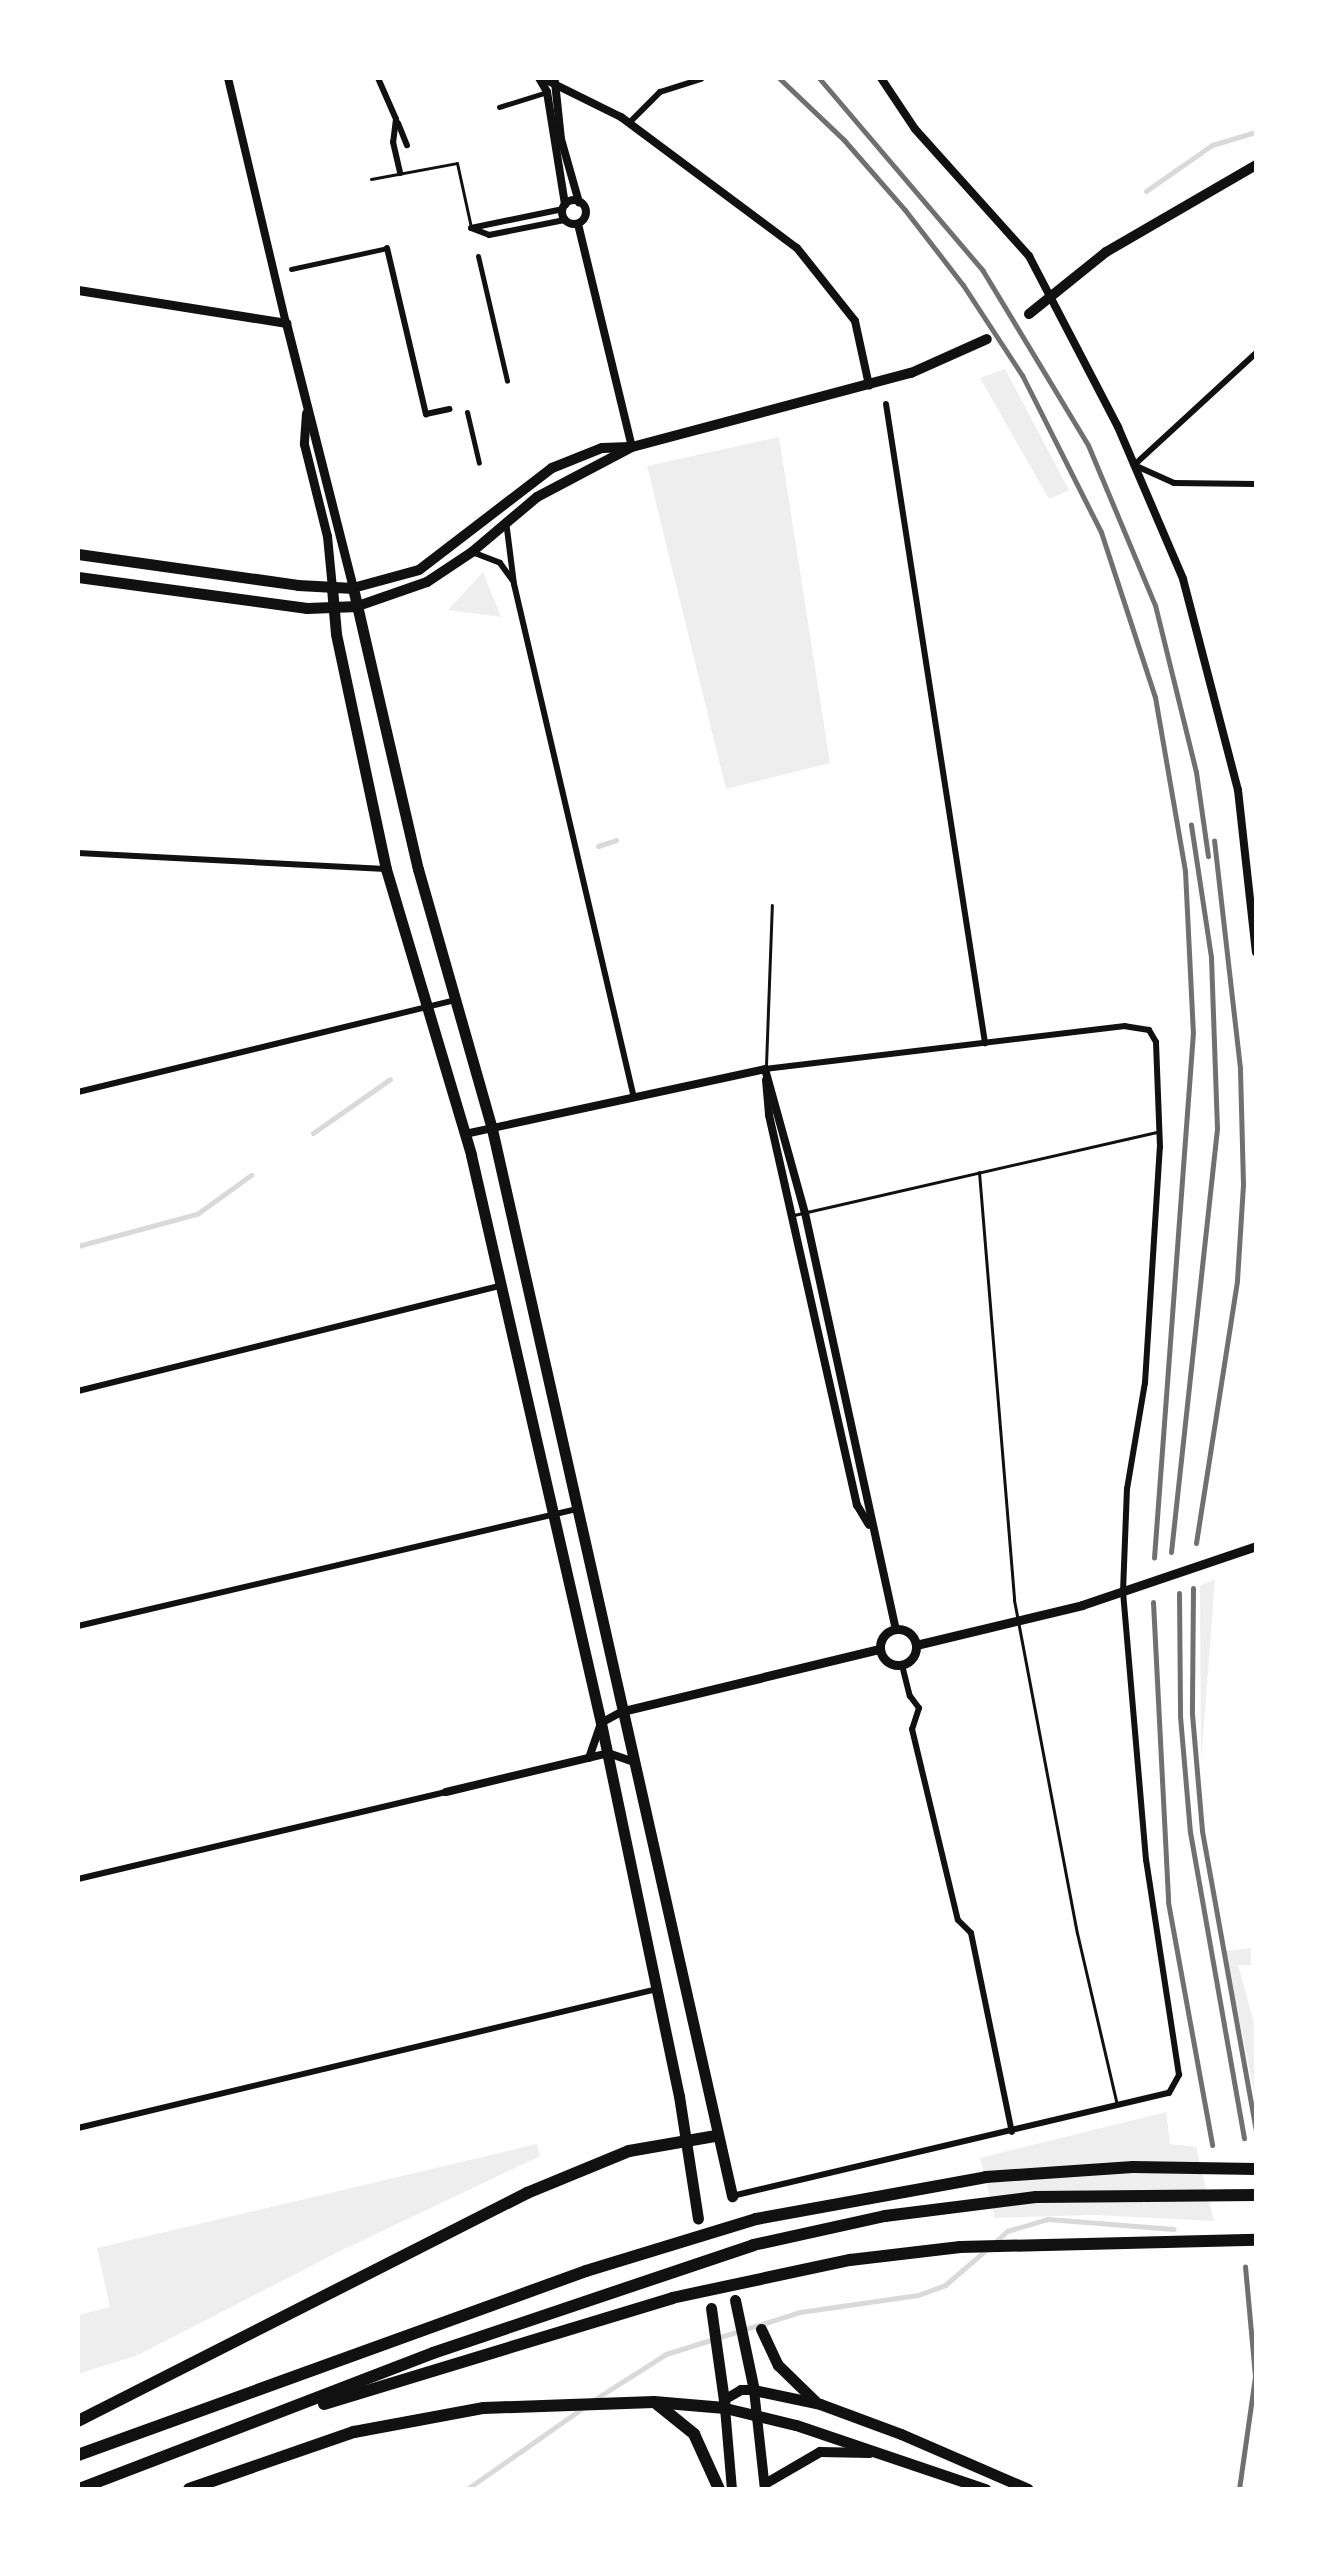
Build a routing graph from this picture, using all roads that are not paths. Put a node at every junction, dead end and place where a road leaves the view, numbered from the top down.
1 (228, 78) edge
2 (378, 78) edge
3 (541, 78) edge
4 (881, 78) edge
5 (701, 79) edge
6 (555, 82) edge
7 (547, 92) junction
8 (583, 97) junction
9 (559, 105) junction
10 (499, 107) dead end
11 (396, 119) junction
12 (629, 123) junction
13 (407, 145) dead end
14 (1256, 157) edge
15 (1256, 165) edge
16 (1243, 172) junction
17 (400, 173) junction
18 (371, 179) dead end
19 (579, 202) junction
20 (564, 207) junction
21 (565, 220) junction
22 (578, 224) junction
23 (471, 228) junction
24 (387, 248) joint
25 (478, 256) dead end
26 (291, 269) dead end
27 (78, 290) edge
28 (1051, 296) junction
29 (1029, 314) dead end
30 (286, 323) junction
31 (987, 339) dead end
32 (1256, 353) edge
33 (507, 381) dead end
34 (869, 385) junction
35 (886, 404) dead end
36 (306, 406) junction
37 (449, 409) dead end
38 (467, 412) dead end
39 (632, 447) junction
40 (479, 463) dead end
41 (1134, 465) junction
42 (1256, 484) edge
43 (506, 521) junction
44 (472, 552) junction
45 (78, 554) edge
46 (78, 577) edge
47 (514, 584) junction
48 (332, 588) junction
49 (353, 588) junction
50 (358, 606) junction
51 (334, 608) junction
52 (78, 853) edge
53 (386, 869) junction
54 (772, 905) dead end
55 (1256, 952) edge
56 (456, 1000) junction
57 (427, 1007) junction
58 (985, 1043) junction
59 (765, 1069) junction
60 (78, 1092) edge
61 (634, 1098) junction
62 (492, 1129) junction
63 (1161, 1131) junction
64 (465, 1134) junction
65 (979, 1172) junction
66 (805, 1213) junction
67 (792, 1216) junction
68 (499, 1286) junction
69 (78, 1391) edge
70 (577, 1509) junction
71 (552, 1515) junction
72 (871, 1529) junction
73 (1256, 1546) edge
74 (1123, 1592) junction
75 (1018, 1620) junction
76 (78, 1626) edge
77 (896, 1629) junction
78 (916, 1645) junction
79 (879, 1649) junction
80 (902, 1665) junction
81 (623, 1711) junction
82 (601, 1723) junction
83 (608, 1753) junction
84 (589, 1758) junction
85 (637, 1764) junction
86 (446, 1792) joint
87 (78, 1879) edge
88 (657, 1989) junction
89 (1117, 2105) junction
90 (78, 2128) edge
91 (1012, 2132) junction
92 (715, 2136) junction
93 (687, 2139) junction
94 (1256, 2169) edge
95 (1256, 2195) edge
96 (732, 2196) joint
97 (698, 2219) dead end
98 (1256, 2240) edge
99 (735, 2300) dead end
100 (711, 2308) dead end
101 (761, 2329) dead end
102 (754, 2390) junction
103 (654, 2402) junction
104 (725, 2404) junction
105 (820, 2404) junction
106 (759, 2416) junction
107 (78, 2421) edge
108 (263, 2422) junction
109 (78, 2455) edge
110 (890, 2455) junction
111 (765, 2487) edge
112 (79, 2489) edge
113 (189, 2489) edge
114 (719, 2489) edge
115 (732, 2489) edge
116 (985, 2489) edge
117 (1028, 2489) edge

1 - 30 street
2 - 11 street
3 - 6 street
3 - 7 street
4 - 28 street
5 - 12 street
6 - 8 street
6 - 9 street
7 - 10 street
7 - 20 street
8 - 9 street
8 - 12 street
9 - 19 street
11 - 13 street
11 - 17 street
12 - 34 street
14 - 16 street
15 - 16 main road
16 - 28 main road
17 - 18 lane
17 - 23 lane
19 - 20 street
19 - 22 street
20 - 21 street
20 - 23 street
21 - 22 street
21 - 23 street
22 - 39 street
24 - 26 street
24 - 37 street
25 - 33 street
27 - 30 main road
28 - 29 main road
28 - 41 street
30 - 36 main road
31 - 34 main road
32 - 41 street
34 - 39 main road
35 - 58 street
36 - 48 main road
36 - 49 main road
38 - 40 street
39 - 43 main road
39 - 49 main road
41 - 42 street
41 - 55 street
43 - 44 main road
43 - 47 street
44 - 47 street
44 - 50 main road
45 - 48 highway
46 - 51 highway
47 - 61 street
48 - 49 highway
48 - 51 highway
49 - 50 highway
50 - 51 highway
50 - 56 highway
51 - 53 highway
52 - 53 street
53 - 57 highway
54 - 59 lane
56 - 57 street
56 - 62 highway
57 - 60 street
57 - 64 highway
58 - 59 street
58 - 63 street
59 - 61 street
59 - 66 street
59 - 67 street
61 - 62 street
62 - 64 street
62 - 70 highway
63 - 65 lane
63 - 74 street
64 - 68 highway
65 - 66 lane
65 - 75 lane
66 - 67 lane
66 - 72 street
67 - 72 street
68 - 69 street
68 - 71 highway
70 - 71 street
70 - 81 highway
71 - 76 street
71 - 82 highway
72 - 77 street
73 - 74 main road
74 - 75 main road
74 - 89 street
75 - 78 main road
75 - 89 lane
77 - 78 main road
77 - 79 main road
78 - 80 main road
79 - 80 main road
79 - 81 main road
80 - 91 street
81 - 82 street
81 - 85 highway
82 - 83 highway
82 - 84 street
83 - 84 street
83 - 85 street
83 - 88 highway
84 - 86 street
85 - 92 highway
86 - 87 street
88 - 90 street
88 - 93 highway
89 - 91 street
91 - 96 street
92 - 93 highway
92 - 96 highway
93 - 97 highway
93 - 107 highway
94 - 109 highway
95 - 108 highway
98 - 108 highway
99 - 102 highway
100 - 104 highway
101 - 105 highway
102 - 104 main road
102 - 105 highway
102 - 106 main road
103 - 104 highway
103 - 113 highway
103 - 114 highway
104 - 106 highway
104 - 115 main road
105 - 117 highway
106 - 110 highway
106 - 111 main road
108 - 112 highway
110 - 111 main road
110 - 116 highway

